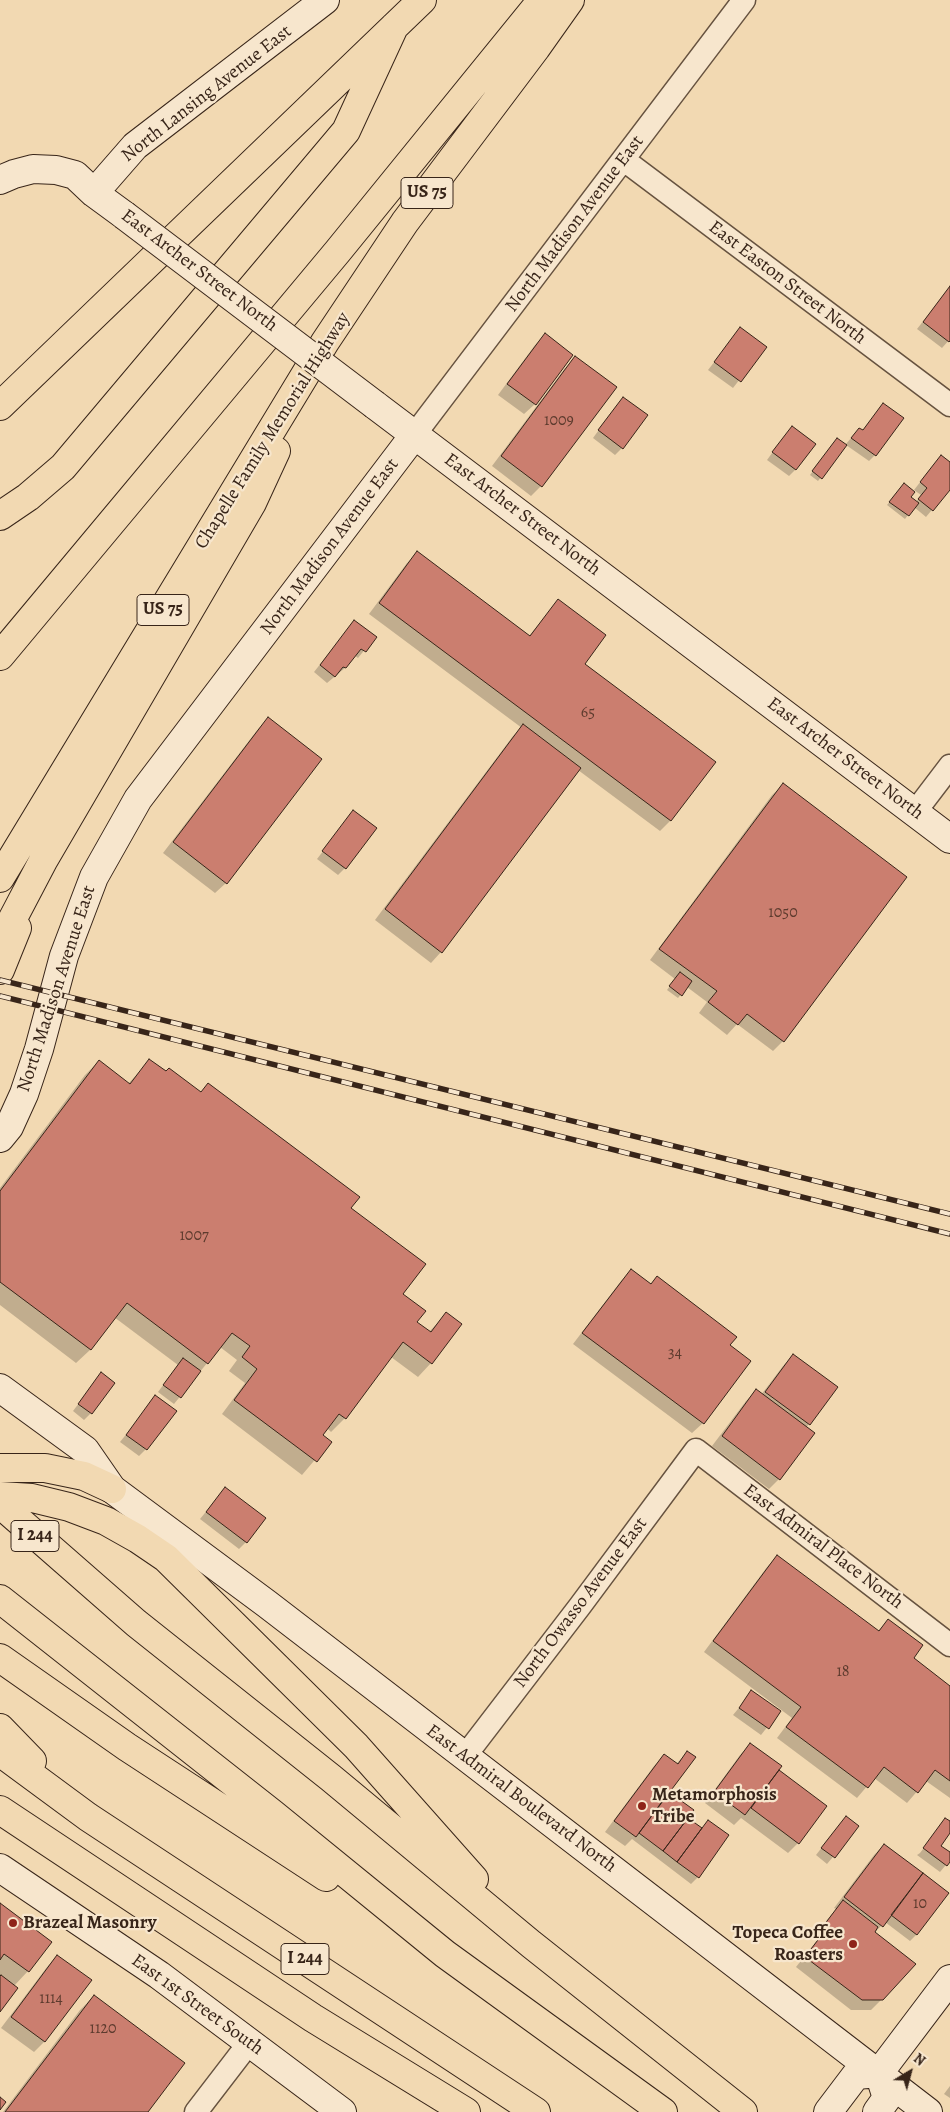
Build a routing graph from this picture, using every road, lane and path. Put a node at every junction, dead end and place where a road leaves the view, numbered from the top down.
1 (325, 0) edge
2 (422, 0) edge
3 (542, 0) edge
4 (570, 0) edge
5 (744, 0) edge
6 (394, 27) junction
7 (624, 160) junction
8 (0, 180) edge
9 (94, 193) junction
10 (0, 200) edge
11 (325, 342) junction
12 (950, 405) edge
13 (0, 406) edge
14 (415, 434) junction
15 (0, 516) edge
16 (0, 656) edge
17 (950, 766) edge
18 (915, 812) junction
19 (950, 839) edge
20 (43, 861) junction
21 (0, 878) edge
22 (0, 943) edge
23 (0, 970) edge
24 (0, 1138) edge
25 (0, 1388) edge
26 (696, 1450) joint
27 (0, 1468) edge
28 (112, 1488) junction
29 (0, 1496) edge
30 (0, 1504) edge
31 (0, 1599) edge
32 (950, 1645) edge
33 (0, 1658) edge
34 (0, 1728) edge
35 (0, 1752) edge
36 (465, 1756) junction
37 (1, 1811) edge
38 (88, 1817) junction
39 (0, 1868) edge
40 (531, 1944) junction
41 (445, 1954) junction
42 (950, 1979) edge
43 (249, 2043) junction
44 (879, 2073) junction
45 (738, 2108) edge
46 (196, 2112) edge
47 (342, 2112) edge
48 (466, 2112) edge
49 (536, 2112) edge
50 (663, 2112) edge
51 (828, 2112) edge
52 (877, 2112) edge
53 (928, 2112) edge

1 - 9 street, North Lansing Avenue East
2 - 6 main road
3 - 16 main road
4 - 11 main road, Chapelle Family Memorial Highway / US 75
5 - 7 street, North Madison Avenue East
6 - 13 main road
6 - 15 main road
7 - 12 street, East Easton Street North
7 - 14 street, North Madison Avenue East
8 - 9 street, East Archer Street North
9 - 10 street, East Archer Street North
9 - 14 street, East Archer Street North, bridge
11 - 20 main road
11 - 21 main road, Chapelle Family Memorial Highway / US 75
14 - 18 street, East Archer Street North
14 - 24 street, North Madison Avenue East
17 - 18 street
18 - 19 street, East Archer Street North
20 - 22 main road
20 - 23 main road
25 - 28 street, East Admiral Boulevard North
26 - 32 street, East Admiral Place North
26 - 36 street, North Owasso Avenue East
27 - 28 main road
28 - 36 street, East Admiral Boulevard North
29 - 40 main road
30 - 40 main road, I 244
31 - 41 main road
33 - 41 main road
34 - 38 main road
35 - 38 main road, I 244
36 - 44 street, East Admiral Boulevard North
37 - 48 main road
38 - 49 main road, I 244
39 - 43 street, East 1st Street South
40 - 45 main road, I 244
41 - 50 main road
42 - 44 street
43 - 46 street
43 - 47 street, East 1st Street South
44 - 51 street
44 - 52 street
44 - 53 street, East Admiral Boulevard North

